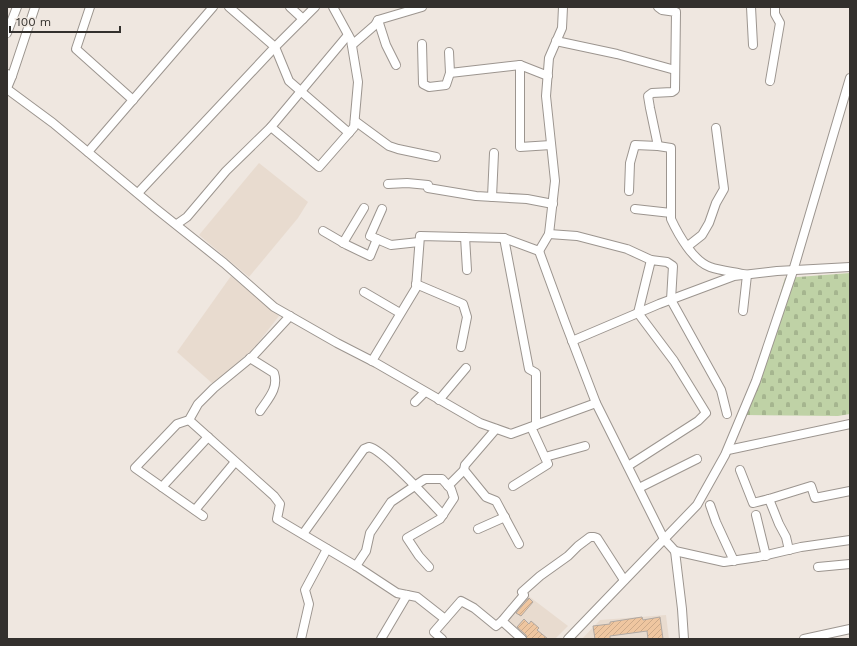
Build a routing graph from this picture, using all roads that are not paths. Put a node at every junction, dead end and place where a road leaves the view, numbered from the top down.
1 (17, 7) edge
2 (35, 7) edge
3 (90, 7) edge
4 (213, 7) edge
5 (229, 7) edge
6 (290, 7) edge
7 (315, 7) edge
8 (334, 7) edge
9 (422, 7) edge
10 (563, 7) edge
11 (658, 7) edge
12 (751, 7) edge
13 (775, 7) edge
14 (303, 19) junction
15 (378, 20) junction
16 (7, 33) edge
17 (348, 34) junction
18 (556, 41) junction
19 (422, 44) dead end
20 (352, 45) junction
21 (753, 45) dead end
22 (275, 47) junction
23 (449, 52) dead end
24 (396, 65) dead end
25 (520, 65) junction
26 (676, 70) junction
27 (450, 73) junction
28 (10, 75) edge
29 (548, 76) junction
30 (850, 78) edge
31 (770, 81) dead end
32 (7, 89) edge
33 (301, 91) junction
34 (133, 100) junction
35 (355, 121) junction
36 (271, 127) junction
37 (716, 128) dead end
38 (349, 133) junction
39 (551, 146) junction
40 (658, 146) junction
41 (88, 152) junction
42 (494, 153) dead end
43 (436, 157) dead end
44 (388, 184) dead end
45 (629, 191) dead end
46 (138, 193) junction
47 (492, 197) junction
48 (552, 204) junction
49 (364, 208) dead end
50 (382, 209) dead end
51 (635, 209) dead end
52 (671, 213) junction
53 (177, 224) junction
54 (323, 231) dead end
55 (549, 234) junction
56 (465, 237) junction
57 (504, 238) junction
58 (377, 239) junction
59 (419, 242) junction
60 (342, 243) junction
61 (688, 246) junction
62 (539, 251) junction
63 (651, 260) junction
64 (850, 267) edge
65 (467, 270) dead end
66 (793, 271) junction
67 (747, 275) junction
68 (416, 284) junction
69 (364, 292) dead end
70 (671, 300) junction
71 (743, 311) dead end
72 (638, 313) junction
73 (400, 314) junction
74 (290, 316) junction
75 (572, 342) junction
76 (461, 347) dead end
77 (250, 358) junction
78 (372, 360) junction
79 (466, 368) dead end
80 (425, 392) junction
81 (439, 400) junction
82 (415, 402) dead end
83 (596, 403) junction
84 (260, 411) dead end
85 (727, 414) dead end
86 (189, 420) junction
87 (850, 424) edge
88 (533, 426) junction
89 (496, 429) junction
90 (208, 437) junction
91 (585, 446) dead end
92 (728, 450) junction
93 (545, 456) junction
94 (696, 459) dead end
95 (235, 462) junction
96 (628, 466) junction
97 (464, 470) junction
98 (740, 470) dead end
99 (415, 486) junction
100 (448, 486) junction
101 (514, 486) dead end
102 (162, 487) junction
103 (640, 488) junction
104 (850, 491) edge
105 (769, 499) junction
106 (710, 505) dead end
107 (195, 510) junction
108 (443, 515) junction
109 (756, 515) dead end
110 (203, 516) dead end
111 (505, 517) junction
112 (478, 529) dead end
113 (303, 534) junction
114 (664, 539) junction
115 (850, 540) edge
116 (519, 544) dead end
117 (327, 549) junction
118 (789, 550) junction
119 (675, 551) junction
120 (766, 556) junction
121 (734, 561) junction
122 (850, 564) edge
123 (356, 566) junction
124 (429, 567) dead end
125 (818, 567) dead end
126 (624, 580) junction
127 (407, 595) junction
128 (445, 619) junction
129 (502, 621) junction
130 (850, 629) edge
131 (301, 639) edge
132 (381, 639) edge
133 (442, 639) edge
134 (522, 639) edge
135 (568, 639) edge
136 (684, 639) edge
137 (804, 639) edge

1 - 16 street
2 - 28 street
3 - 34 street
4 - 34 street
5 - 22 street
6 - 14 street
7 - 14 street
8 - 17 street
9 - 15 street
10 - 18 street
11 - 26 street
12 - 21 street
13 - 31 street
14 - 22 street
15 - 20 street
15 - 24 street
17 - 20 street
17 - 33 street
18 - 26 street
18 - 29 street
19 - 27 street
20 - 35 street
22 - 33 street
22 - 46 street
23 - 27 street
25 - 27 street
25 - 29 street
25 - 39 street
26 - 40 street
28 - 32 street
29 - 39 street
30 - 66 street
32 - 41 street
33 - 36 street
33 - 38 street
34 - 41 street
35 - 38 street
35 - 43 street
36 - 38 street
36 - 53 street
37 - 61 street
39 - 48 street
40 - 45 street
40 - 52 street
41 - 46 street
42 - 47 street
44 - 47 street
46 - 53 street
47 - 48 street
48 - 55 street
49 - 60 street
50 - 58 street
51 - 52 street
52 - 61 street
53 - 74 street
54 - 60 street
55 - 62 street
55 - 63 street
56 - 57 street
56 - 59 street
56 - 65 street
57 - 62 street
57 - 88 street
58 - 59 street
58 - 60 street
59 - 68 street
61 - 67 street
62 - 75 street
63 - 70 street
63 - 72 street
64 - 66 street
66 - 67 street
66 - 92 street
67 - 70 street
67 - 71 street
68 - 73 street
68 - 76 street
69 - 73 street
70 - 72 street
70 - 85 street
72 - 75 street
72 - 96 street
73 - 78 street
74 - 77 street
74 - 78 street
75 - 83 street
77 - 84 street
77 - 86 street
78 - 80 street
79 - 81 street
80 - 81 street
80 - 82 street
81 - 89 street
83 - 88 street
83 - 96 street
86 - 90 street
86 - 102 street
87 - 92 street
88 - 89 street
88 - 93 street
89 - 97 street
90 - 95 street
90 - 102 street
91 - 93 street
92 - 114 street
93 - 101 street
94 - 103 street
95 - 107 street
95 - 113 street
96 - 103 street
97 - 100 street
97 - 111 street
98 - 105 street
99 - 100 street
99 - 108 street
99 - 113 street
99 - 123 street
100 - 108 street
102 - 107 street
103 - 114 street
104 - 105 street
105 - 118 street
106 - 121 street
107 - 110 street
108 - 124 street
109 - 120 street
111 - 112 street
111 - 116 street
113 - 117 street
114 - 119 street
114 - 126 street
115 - 118 street
117 - 123 street
117 - 131 street
118 - 120 street
119 - 121 street
119 - 136 street
120 - 121 street
122 - 125 street
123 - 127 street
126 - 129 street
126 - 135 street
127 - 128 street
127 - 132 street
128 - 129 street
128 - 133 street
129 - 134 street
130 - 137 street

